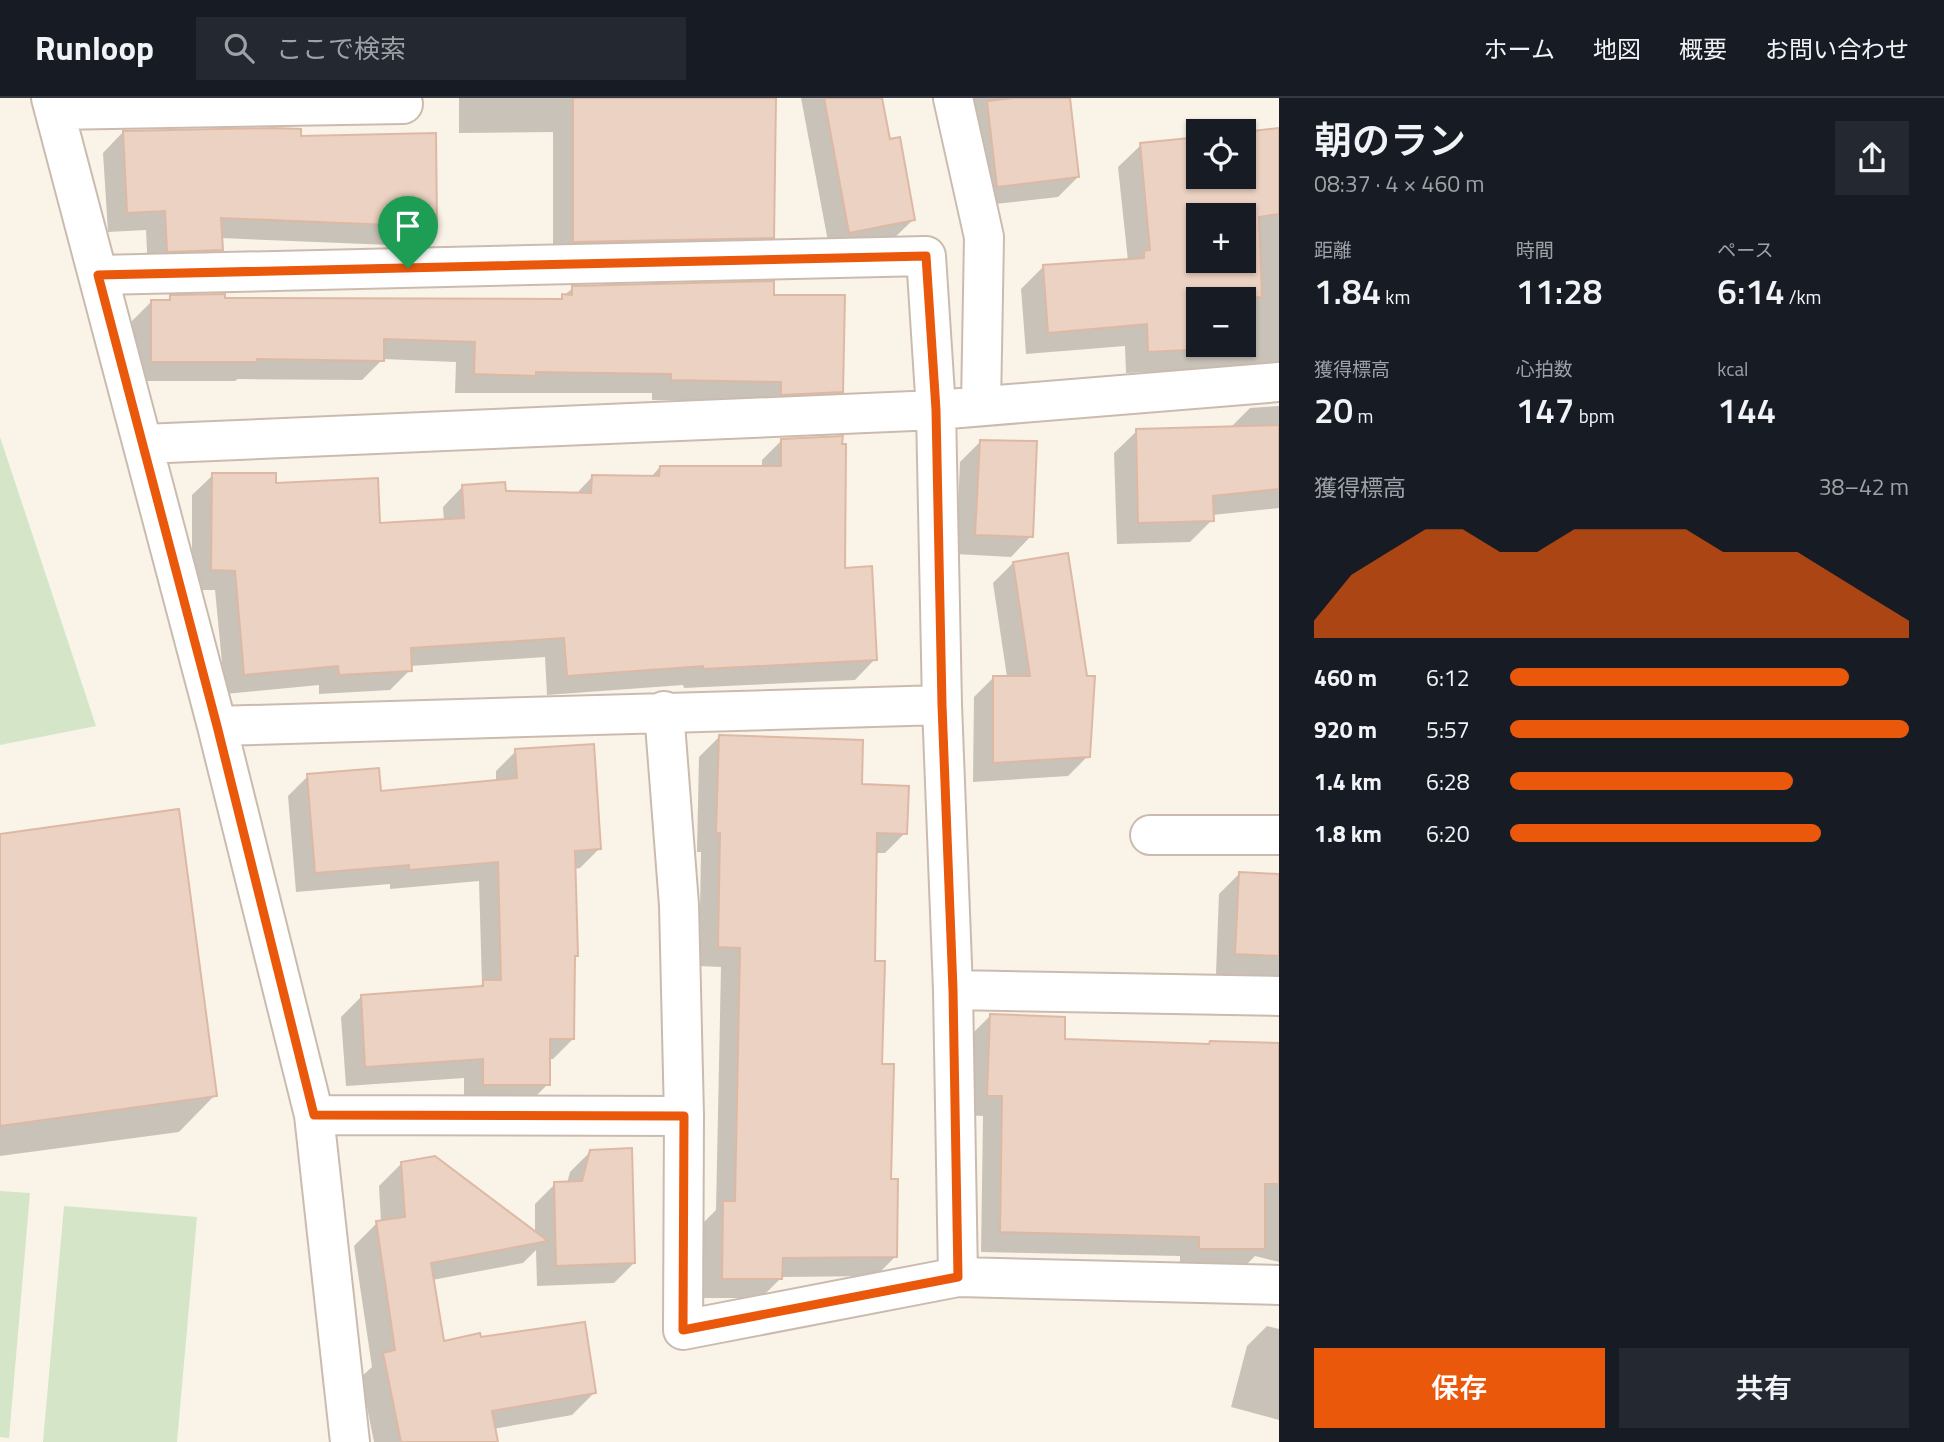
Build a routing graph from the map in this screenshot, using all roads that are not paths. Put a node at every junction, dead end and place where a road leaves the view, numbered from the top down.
1 (953, 98) edge
2 (52, 104) edge
3 (403, 104) dead end
4 (98, 275) junction
5 (1279, 382) edge
6 (981, 406) junction
7 (936, 410) junction
8 (143, 444) junction
9 (942, 705) junction
10 (664, 711) junction
11 (217, 726) junction
12 (1150, 835) dead end
13 (1279, 835) edge
14 (953, 990) junction
15 (1279, 996) edge
16 (314, 1115) junction
17 (684, 1116) junction
18 (958, 1277) junction
19 (1279, 1285) edge
20 (350, 1442) edge

1 - 6 street
2 - 3 street
2 - 4 street
4 - 7 street
4 - 8 street
5 - 6 street
6 - 7 street
7 - 8 street
7 - 9 street
8 - 11 street
9 - 10 street
9 - 14 street
10 - 11 street
10 - 17 street
11 - 16 street
12 - 13 street
14 - 15 street
14 - 18 street
16 - 17 street
16 - 20 street
17 - 18 street
18 - 19 street

